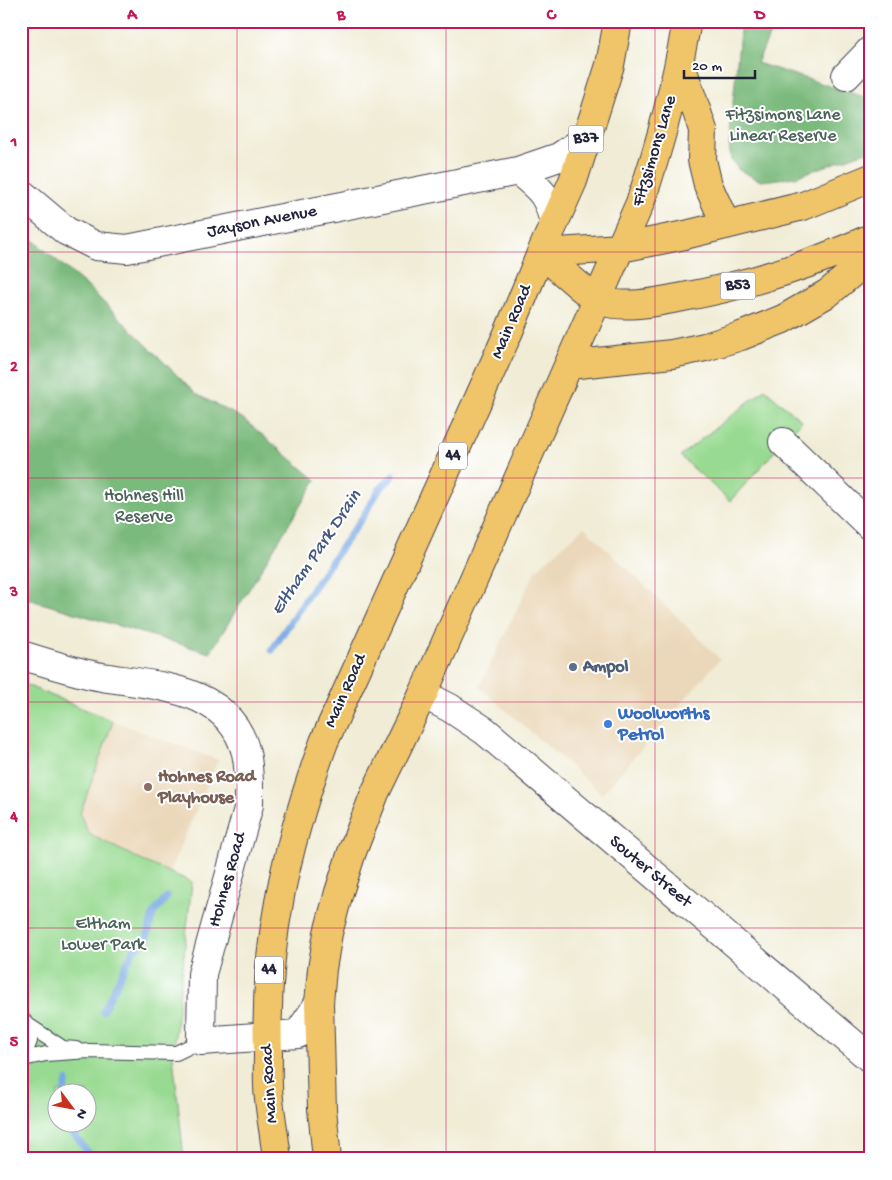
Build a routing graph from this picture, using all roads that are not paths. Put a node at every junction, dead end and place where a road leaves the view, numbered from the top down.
1 (618, 21) edge
2 (687, 21) edge
3 (871, 50) edge
4 (680, 62) junction
5 (846, 76) dead end
6 (587, 138) junction
7 (518, 171) junction
8 (871, 178) edge
9 (21, 192) edge
10 (554, 224) junction
11 (726, 225) junction
12 (871, 238) edge
13 (621, 248) junction
14 (541, 253) junction
15 (871, 258) edge
16 (598, 301) junction
17 (569, 365) junction
18 (783, 442) dead end
19 (871, 527) edge
20 (21, 655) edge
21 (423, 694) junction
22 (319, 1003) junction
23 (25, 1022) edge
24 (267, 1037) junction
25 (201, 1041) junction
26 (89, 1051) junction
27 (22, 1059) edge
28 (871, 1059) edge
29 (278, 1159) edge
30 (327, 1159) edge

1 - 6 main road, B37
2 - 4 main road, Fitzsimons Lane
3 - 5 street
4 - 11 main road
4 - 13 main road, Fitzsimons Lane
6 - 7 street, Jayson Avenue
6 - 10 main road, B37
7 - 9 street, Jayson Avenue
7 - 10 street
8 - 11 main road
10 - 14 main road, B37
11 - 13 main road
12 - 16 main road, B53
13 - 14 main road
13 - 16 main road
14 - 16 main road
14 - 24 main road, Main Road / 44
15 - 17 main road
16 - 17 main road
17 - 21 main road
18 - 19 street
20 - 25 street, Hohnes Road
21 - 22 main road
21 - 28 street, Souter Street
22 - 24 street
22 - 30 main road
23 - 26 lane
23 - 27 lane
24 - 25 street
24 - 29 main road, Main Road / 44
25 - 26 lane
26 - 27 lane

